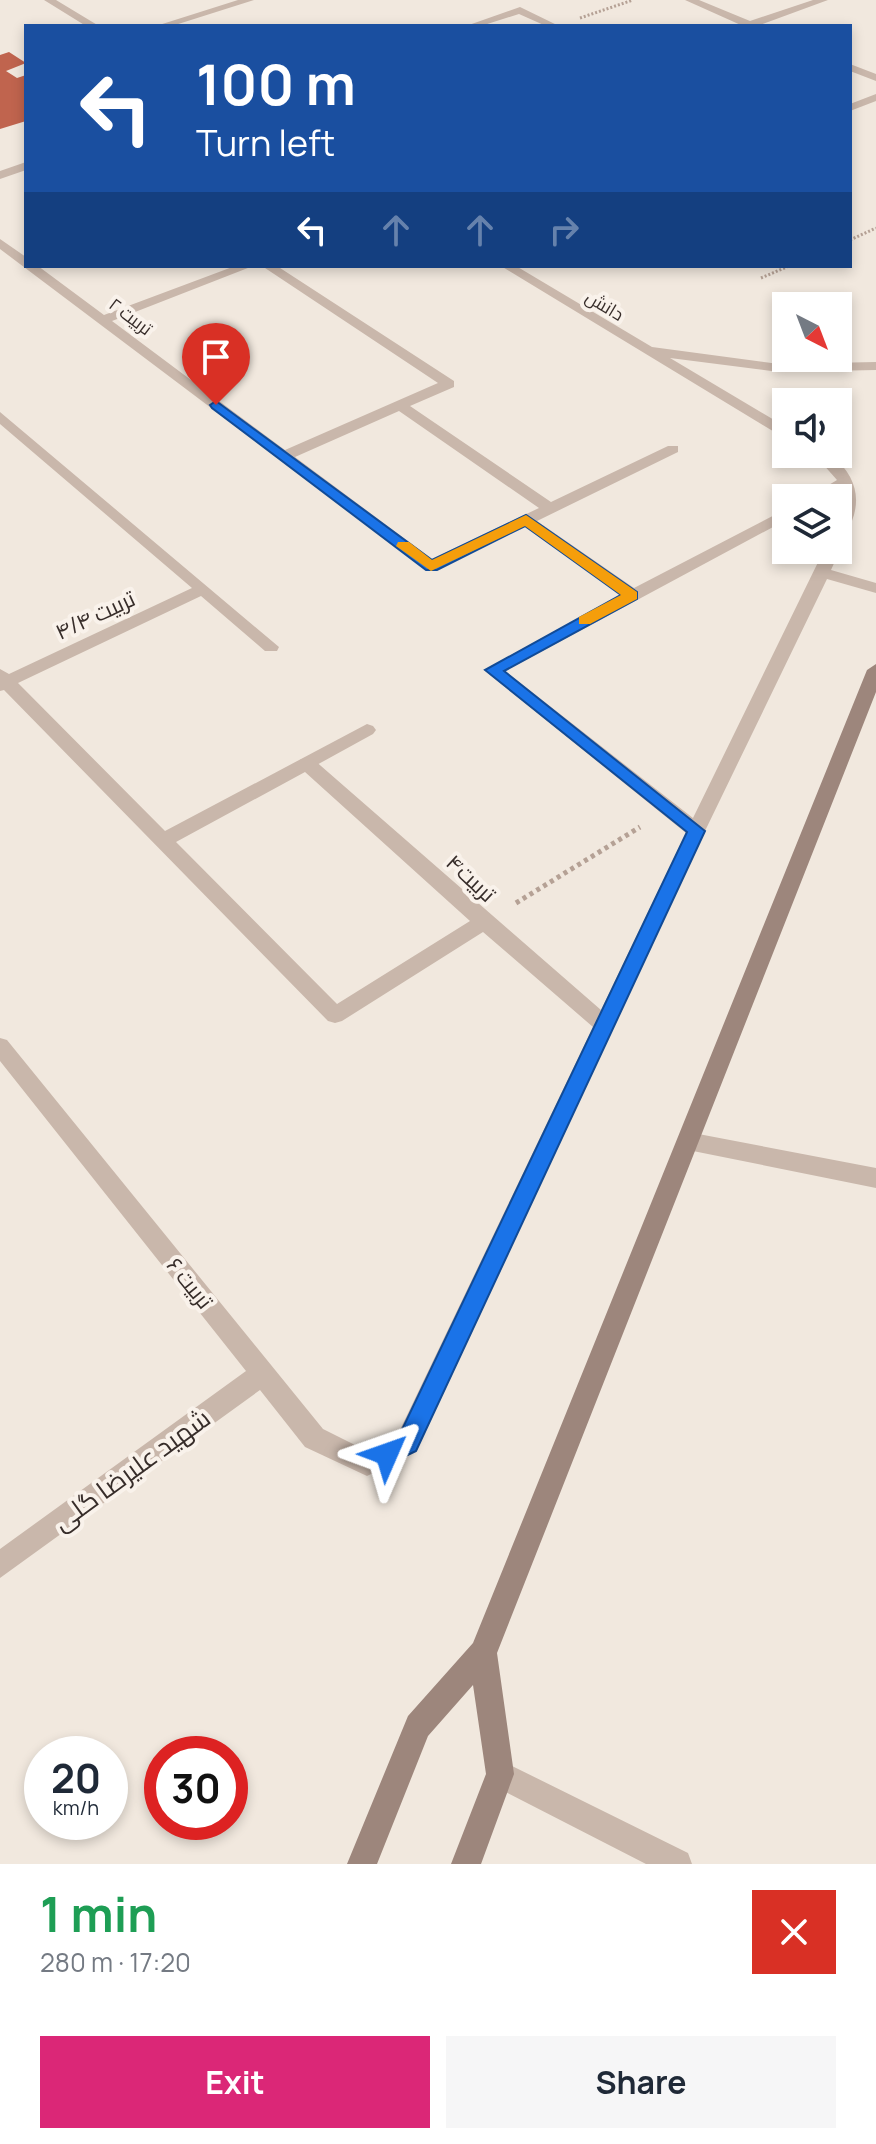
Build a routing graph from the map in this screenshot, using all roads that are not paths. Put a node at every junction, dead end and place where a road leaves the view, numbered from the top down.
1 (49, 0) edge
2 (249, 0) edge
3 (690, 0) edge
4 (823, 0) edge
5 (91, 24) edge
6 (168, 24) edge
7 (477, 24) edge
8 (550, 24) edge
9 (746, 24) edge
10 (757, 24) edge
11 (852, 68) edge
12 (876, 78) edge
13 (876, 97) edge
14 (852, 107) edge
15 (24, 167) edge
16 (0, 175) edge
17 (0, 243) edge
18 (24, 261) edge
19 (33, 268) edge
20 (242, 268) edge
21 (271, 268) edge
22 (510, 268) edge
23 (103, 320) junction
24 (645, 349) junction
25 (876, 366) edge
26 (399, 405) junction
27 (0, 416) edge
28 (772, 425) edge
29 (673, 449) dead end
30 (284, 456) junction
31 (836, 468) edge
32 (845, 482) joint
33 (841, 484) edge
34 (549, 508) junction
35 (526, 520) junction
36 (772, 521) edge
37 (826, 564) edge
38 (822, 573) junction
39 (876, 588) edge
40 (203, 589) junction
41 (632, 595) junction
42 (271, 647) dead end
43 (876, 670) edge
44 (2, 680) edge
45 (367, 730) dead end
46 (307, 763) junction
47 (696, 831) junction
48 (163, 840) junction
49 (484, 922) junction
50 (605, 1025) junction
51 (0, 1046) edge
52 (688, 1141) junction
53 (876, 1178) edge
54 (262, 1374) junction
55 (0, 1565) edge
56 (483, 1653) junction
57 (500, 1774) junction
58 (362, 1864) edge
59 (466, 1864) edge
60 (677, 1864) edge

1 - 5 street
2 - 6 street
3 - 9 street
4 - 10 street
7 - 8 street
11 - 12 street
13 - 14 street
15 - 16 street
17 - 18 street, تربیت ۲
19 - 23 street, تربیت ۲
20 - 23 street
21 - 26 street
22 - 24 street, دانش
23 - 30 street, تربیت ۲
24 - 25 street
24 - 28 street, دانش
26 - 30 street
26 - 34 street
27 - 40 street
29 - 34 street
30 - 35 street, تربیت ۲
31 - 32 street
32 - 33 street
34 - 35 street
35 - 41 street
36 - 41 street
37 - 38 street
38 - 39 street
38 - 47 street
40 - 42 street
40 - 44 street, تربیت ۴/۴
41 - 47 street
43 - 52 street
44 - 48 street, تربیت۴
45 - 46 street
46 - 48 street
46 - 49 street, تربیت۴
47 - 50 street
48 - 49 street, تربیت۴
49 - 50 street
50 - 54 street, تربیت ۶
51 - 54 street, تربیت ۶
52 - 53 street
52 - 56 street
54 - 55 street, شهید علیرضا گلی
56 - 57 street
56 - 58 street
57 - 59 street
57 - 60 street

